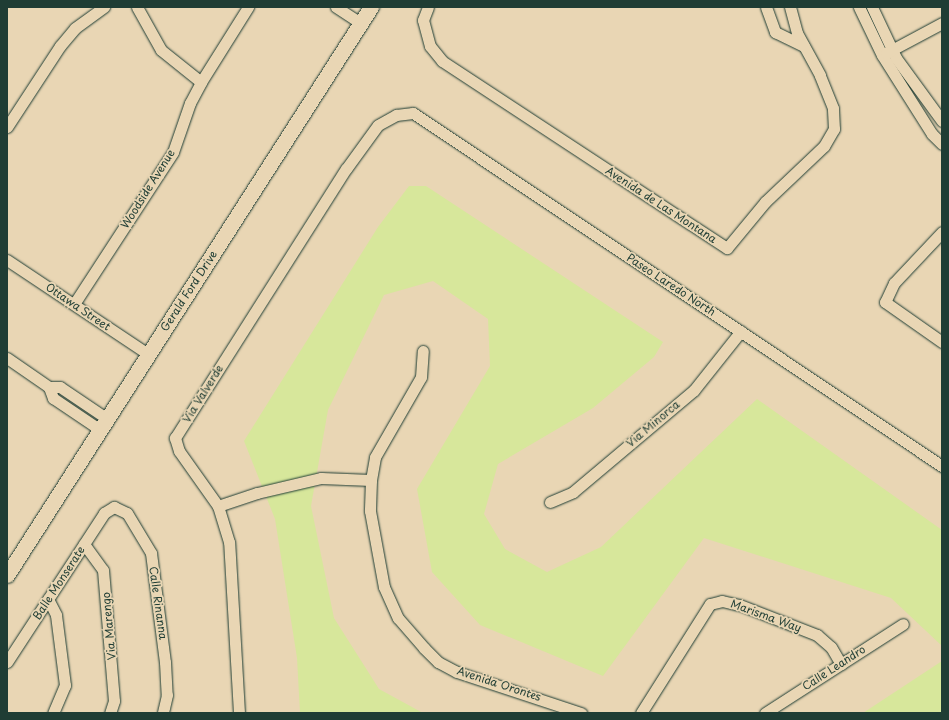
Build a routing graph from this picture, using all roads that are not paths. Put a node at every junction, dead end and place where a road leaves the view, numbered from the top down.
1 (104, 7) edge
2 (137, 7) edge
3 (248, 7) edge
4 (336, 7) edge
5 (371, 7) edge
6 (428, 7) edge
7 (766, 7) edge
8 (790, 7) edge
9 (859, 7) edge
10 (872, 7) edge
11 (942, 22) edge
12 (361, 23) junction
13 (804, 46) junction
14 (887, 53) junction
15 (201, 82) junction
16 (396, 115) joint
17 (942, 121) edge
18 (7, 127) edge
19 (942, 144) edge
20 (942, 232) edge
21 (7, 260) edge
22 (74, 304) junction
23 (741, 331) junction
24 (942, 342) edge
25 (423, 351) dead end
26 (148, 354) junction
27 (7, 358) edge
28 (49, 388) junction
29 (67, 392) junction
30 (60, 403) junction
31 (103, 424) junction
32 (942, 466) edge
33 (371, 480) junction
34 (550, 502) dead end
35 (218, 506) junction
36 (114, 507) joint
37 (84, 544) junction
38 (7, 575) edge
39 (48, 598) junction
40 (903, 624) dead end
41 (7, 662) edge
42 (841, 664) junction
43 (53, 713) edge
44 (110, 713) edge
45 (163, 713) edge
46 (239, 713) edge
47 (581, 713) edge
48 (641, 713) edge
49 (765, 713) edge

1 - 18 street
2 - 15 street
3 - 15 street, Woodside Avenue
4 - 12 street
5 - 12 main road, Gerald Ford Drive
6 - 13 street, Avenida de Las Montana
7 - 13 street
8 - 13 street, Avenida de Las Montana
9 - 14 street
10 - 14 street
11 - 14 street
12 - 26 main road, Gerald Ford Drive
14 - 17 street
14 - 19 street
15 - 22 street, Woodside Avenue
16 - 23 street, Paseo Laredo North
16 - 35 street, Via Valverde
20 - 24 street
21 - 22 street, Ottawa Street
22 - 26 street, Ottawa Street
23 - 32 street, Paseo Laredo North
23 - 34 street, Via Minorca
25 - 33 street, Avenida Orontes
26 - 31 main road, Gerald Ford Drive
27 - 28 street
28 - 29 street
28 - 30 street
29 - 30 street
29 - 31 street
30 - 31 street
31 - 38 main road, Gerald Ford Drive
33 - 35 street
33 - 47 street, Avenida Orontes
35 - 46 street, Via Valverde
36 - 37 street, Balle Monserate
36 - 45 street, Calle Rinanna
37 - 39 street, Balle Monserate
37 - 44 street, Via Marengo
39 - 41 street, Balle Monserate
39 - 43 street
40 - 42 street, Calle Leandro
42 - 48 street, Marisma Way
42 - 49 street, Calle Leandro

